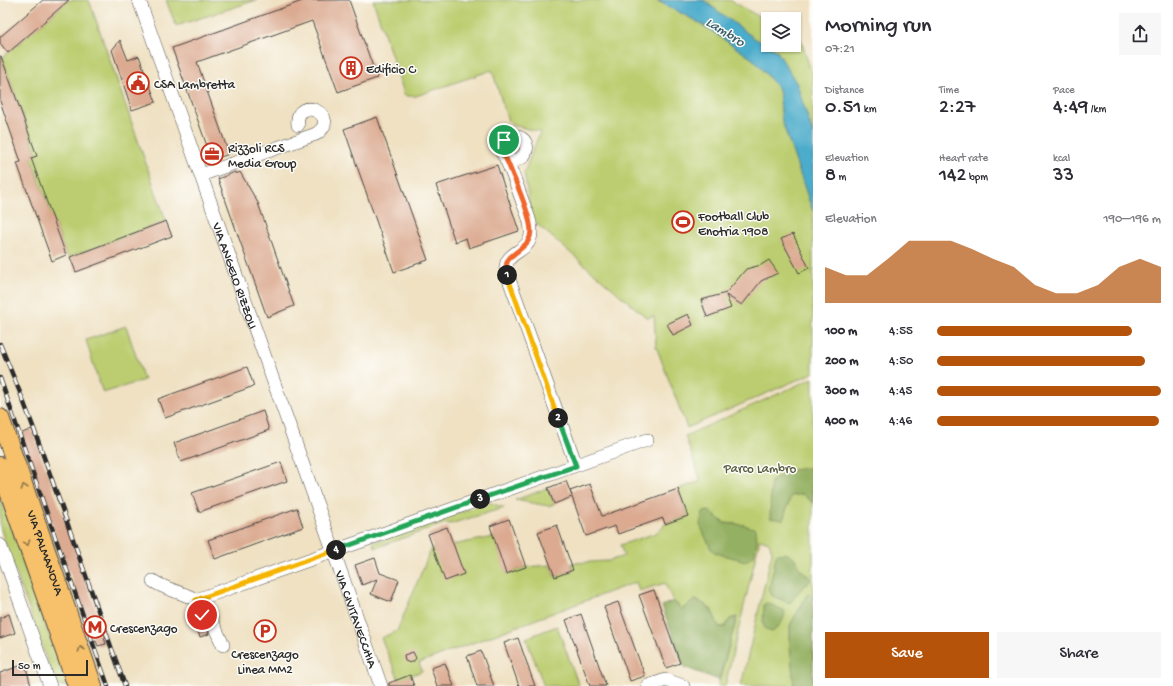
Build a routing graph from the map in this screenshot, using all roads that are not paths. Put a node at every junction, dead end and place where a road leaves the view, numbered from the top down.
1 (139, 0) edge
2 (298, 125) dead end
3 (505, 157) junction
4 (520, 159) junction
5 (201, 175) junction
6 (515, 181) junction
7 (0, 418) edge
8 (647, 440) dead end
9 (0, 466) edge
10 (576, 466) junction
11 (0, 545) edge
12 (333, 551) junction
13 (154, 581) dead end
14 (196, 600) junction
15 (223, 645) dead end
16 (50, 686) edge
17 (77, 686) edge
18 (93, 686) edge
19 (381, 686) edge
20 (648, 686) edge
21 (683, 686) edge

1 - 5 street, VIA ANGELO RIZZOLI
2 - 5 street
3 - 4 street
3 - 4 street
3 - 6 street
4 - 6 street
5 - 12 street, VIA ANGELO RIZZOLI
6 - 10 street
18 -> 7 highway, VIA PALMANOVA
8 - 10 street
9 -> 17 highway, VIA PALMANOVA
10 - 12 street
11 - 16 street
12 - 14 street
12 - 19 street, VIA CIVITAVECCHIA
13 - 14 street
14 - 15 street
20 - 21 street

